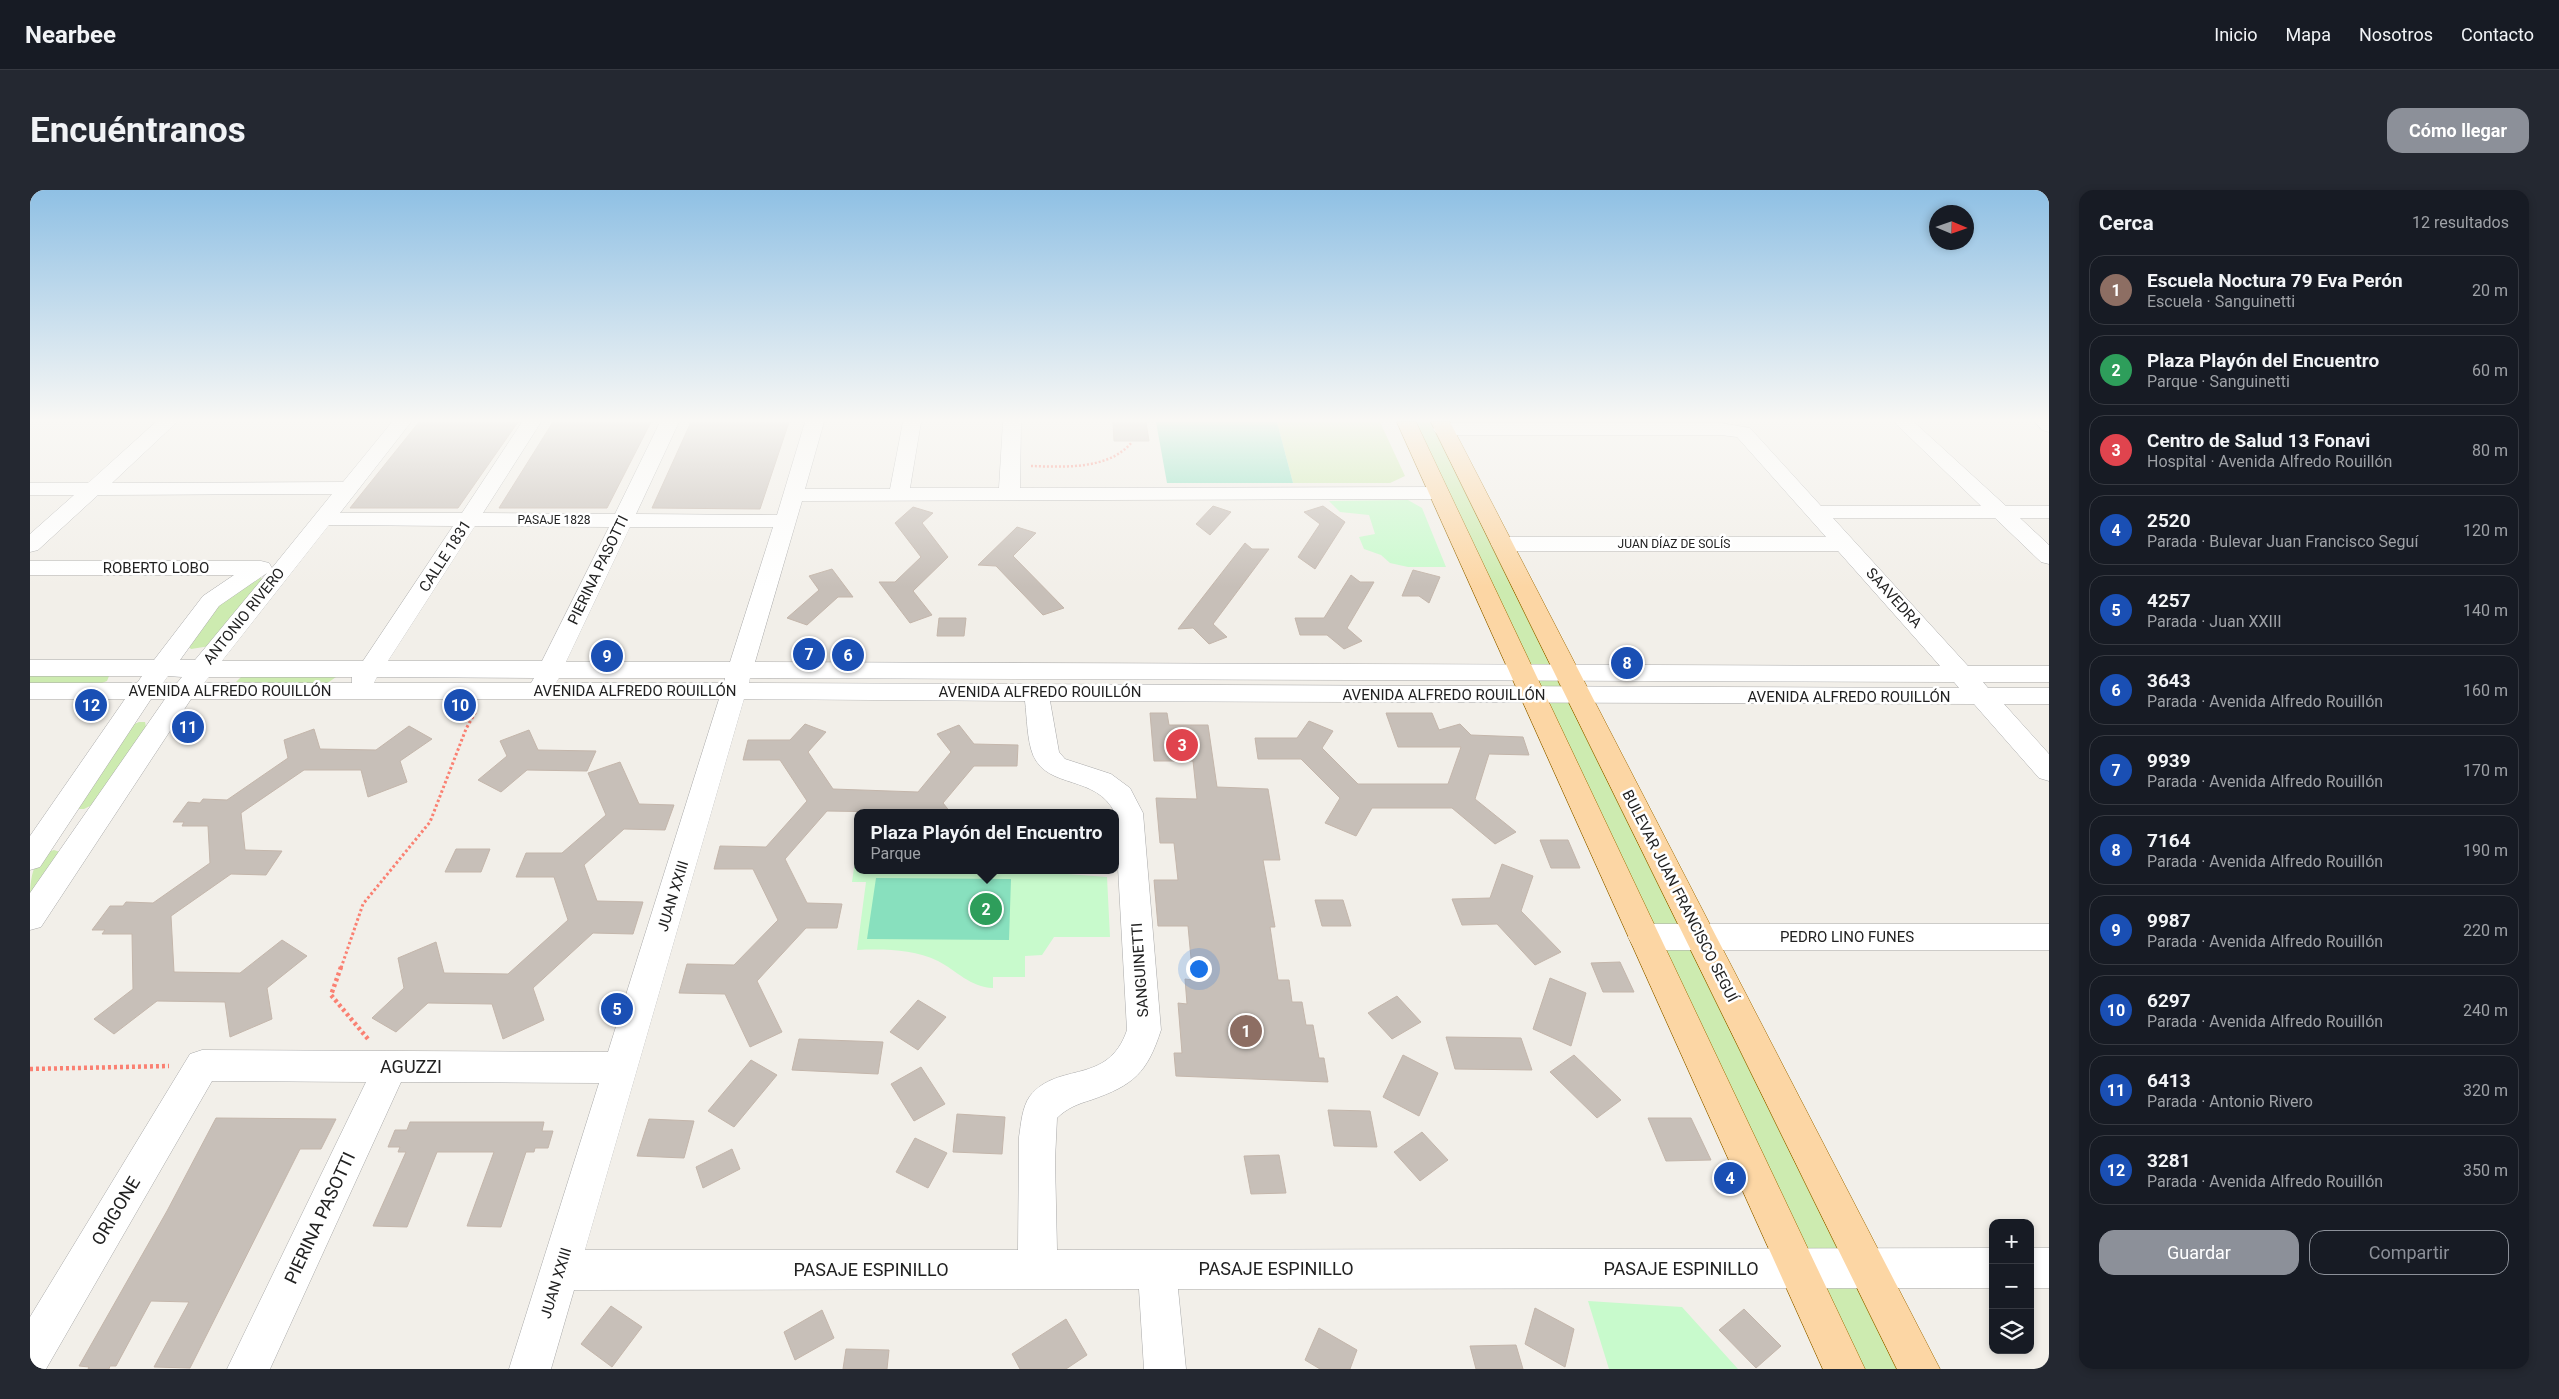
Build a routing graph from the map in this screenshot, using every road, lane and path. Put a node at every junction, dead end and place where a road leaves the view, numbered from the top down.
1 (106, 477) edge
2 (357, 477) edge
3 (496, 477) edge
4 (643, 477) edge
5 (798, 477) edge
6 (902, 477) edge
7 (1010, 477) edge
8 (1432, 477) edge
9 (1468, 477) edge
10 (1786, 477) edge
11 (1962, 477) edge
12 (348, 488) junction
13 (30, 489) edge
14 (93, 489) junction
15 (1439, 493) junction
16 (793, 495) junction
17 (899, 495) junction
18 (1009, 495) junction
19 (1817, 512) junction
20 (2000, 512) junction
21 (2049, 512) edge
22 (324, 519) junction
23 (468, 520) junction
24 (622, 520) junction
25 (786, 522) junction
26 (1502, 544) junction
27 (1846, 544) junction
28 (30, 545) edge
29 (2049, 557) edge
30 (30, 568) edge
31 (258, 568) junction
32 (283, 569) junction
33 (30, 668) edge
34 (162, 668) junction
35 (202, 668) junction
36 (371, 668) junction
37 (1962, 674) junction
38 (2049, 674) edge
39 (545, 680) junction
40 (738, 680) junction
41 (1528, 685) junction
42 (1573, 685) junction
43 (357, 690) junction
44 (487, 690) junction
45 (30, 691) edge
46 (144, 691) junction
47 (183, 692) junction
48 (1036, 692) junction
49 (1982, 696) junction
50 (2049, 696) edge
51 (2049, 771) edge
52 (89, 830) junction
53 (39, 832) edge
54 (30, 859) edge
55 (30, 918) edge
56 (1644, 936) junction
57 (1700, 937) junction
58 (2049, 937) edge
59 (202, 1065) junction
60 (391, 1067) junction
61 (621, 1068) junction
62 (30, 1069) edge
63 (1868, 1268) junction
64 (1989, 1268) edge
65 (2034, 1268) edge
66 (2049, 1268) edge
67 (1038, 1269) junction
68 (1798, 1269) junction
69 (560, 1270) junction
70 (1157, 1270) junction
71 (30, 1356) edge
72 (248, 1369) edge
73 (530, 1369) edge
74 (1165, 1369) edge
75 (1844, 1369) edge
76 (1920, 1369) edge

1 - 14 street
2 - 12 street, ANTONIO RIVERO
3 - 23 street, CALLE 1831
4 - 24 street, PIERINA PASOTTI
5 - 16 street, JUAN XXIII
6 - 17 street
7 - 18 street
8 - 15 main road
9 - 26 main road, BULEVAR JUAN FRANCISCO SEGUÍ
10 - 19 street, SAAVEDRA
11 - 20 street
12 - 14 street
12 - 22 street, ANTONIO RIVERO
13 - 14 street
14 - 28 street
15 - 18 street
15 - 41 main road
16 - 17 street
16 - 25 street, JUAN XXIII
17 - 18 street
19 - 20 street
19 - 27 street, SAAVEDRA
20 - 21 street
20 - 29 street
22 - 23 street, PASAJE 1828
22 - 32 street, ANTONIO RIVERO
23 - 24 street, PASAJE 1828
23 - 36 street, CALLE 1831
24 - 25 street, PASAJE 1828
24 - 39 street, PIERINA PASOTTI
25 - 40 street, JUAN XXIII
26 - 27 street, JUAN DÍAZ DE SOLÍS
26 - 42 main road, BULEVAR JUAN FRANCISCO SEGUÍ
27 - 37 street, SAAVEDRA
30 - 31 street, ROBERTO LOBO
31 - 32 street, ROBERTO LOBO
31 - 34 street, ANTONIO RIVERO
32 - 35 street, ANTONIO RIVERO
33 - 34 street, AVENIDA ALFREDO ROUILLÓN
34 - 35 street, AVENIDA ALFREDO ROUILLÓN
34 - 46 street, ANTONIO RIVERO
35 - 36 street, AVENIDA ALFREDO ROUILLÓN
35 - 47 street, ANTONIO RIVERO
36 - 39 street, AVENIDA ALFREDO ROUILLÓN
36 - 43 street, CALLE 1831
37 - 38 street, AVENIDA ALFREDO ROUILLÓN
37 - 42 street, AVENIDA ALFREDO ROUILLÓN
37 - 49 street, SAAVEDRA
39 - 40 street, AVENIDA ALFREDO ROUILLÓN
39 - 44 street, AVENIDA ALFREDO ROUILLÓN
40 - 41 street, AVENIDA ALFREDO ROUILLÓN
40 - 48 street, AVENIDA ALFREDO ROUILLÓN
40 - 61 street, JUAN XXIII
41 - 42 street, AVENIDA ALFREDO ROUILLÓN
41 - 48 street, AVENIDA ALFREDO ROUILLÓN
41 - 56 main road
42 - 49 street, AVENIDA ALFREDO ROUILLÓN
42 - 57 main road, BULEVAR JUAN FRANCISCO SEGUÍ
43 - 44 street, AVENIDA ALFREDO ROUILLÓN
43 - 47 street, AVENIDA ALFREDO ROUILLÓN
44 - 60 path
45 - 46 street, AVENIDA ALFREDO ROUILLÓN
46 - 47 street, AVENIDA ALFREDO ROUILLÓN
46 - 53 street, ANTONIO RIVERO
47 - 52 street, ANTONIO RIVERO
48 - 67 street, SANGUINETTI
49 - 50 street, AVENIDA ALFREDO ROUILLÓN
49 - 51 street, SAAVEDRA
52 - 53 street
52 - 55 street, ANTONIO RIVERO
53 - 54 street, ANTONIO RIVERO
56 - 57 street, PEDRO LINO FUNES
56 - 68 main road
57 - 58 street, PEDRO LINO FUNES
57 - 63 main road, BULEVAR JUAN FRANCISCO SEGUÍ
59 - 60 street, AGUZZI
59 - 62 path
59 - 71 street, ORIGONE
60 - 61 street, AGUZZI
60 - 72 street, PIERINA PASOTTI
61 - 69 street, JUAN XXIII
63 - 64 street, PASAJE ESPINILLO
63 - 68 street, PASAJE ESPINILLO
63 - 76 main road, BULEVAR JUAN FRANCISCO SEGUÍ
65 - 66 street
67 - 69 street, PASAJE ESPINILLO
67 - 70 street, PASAJE ESPINILLO
68 - 70 street, PASAJE ESPINILLO
68 - 75 main road
69 - 73 street, JUAN XXIII
70 - 74 street

